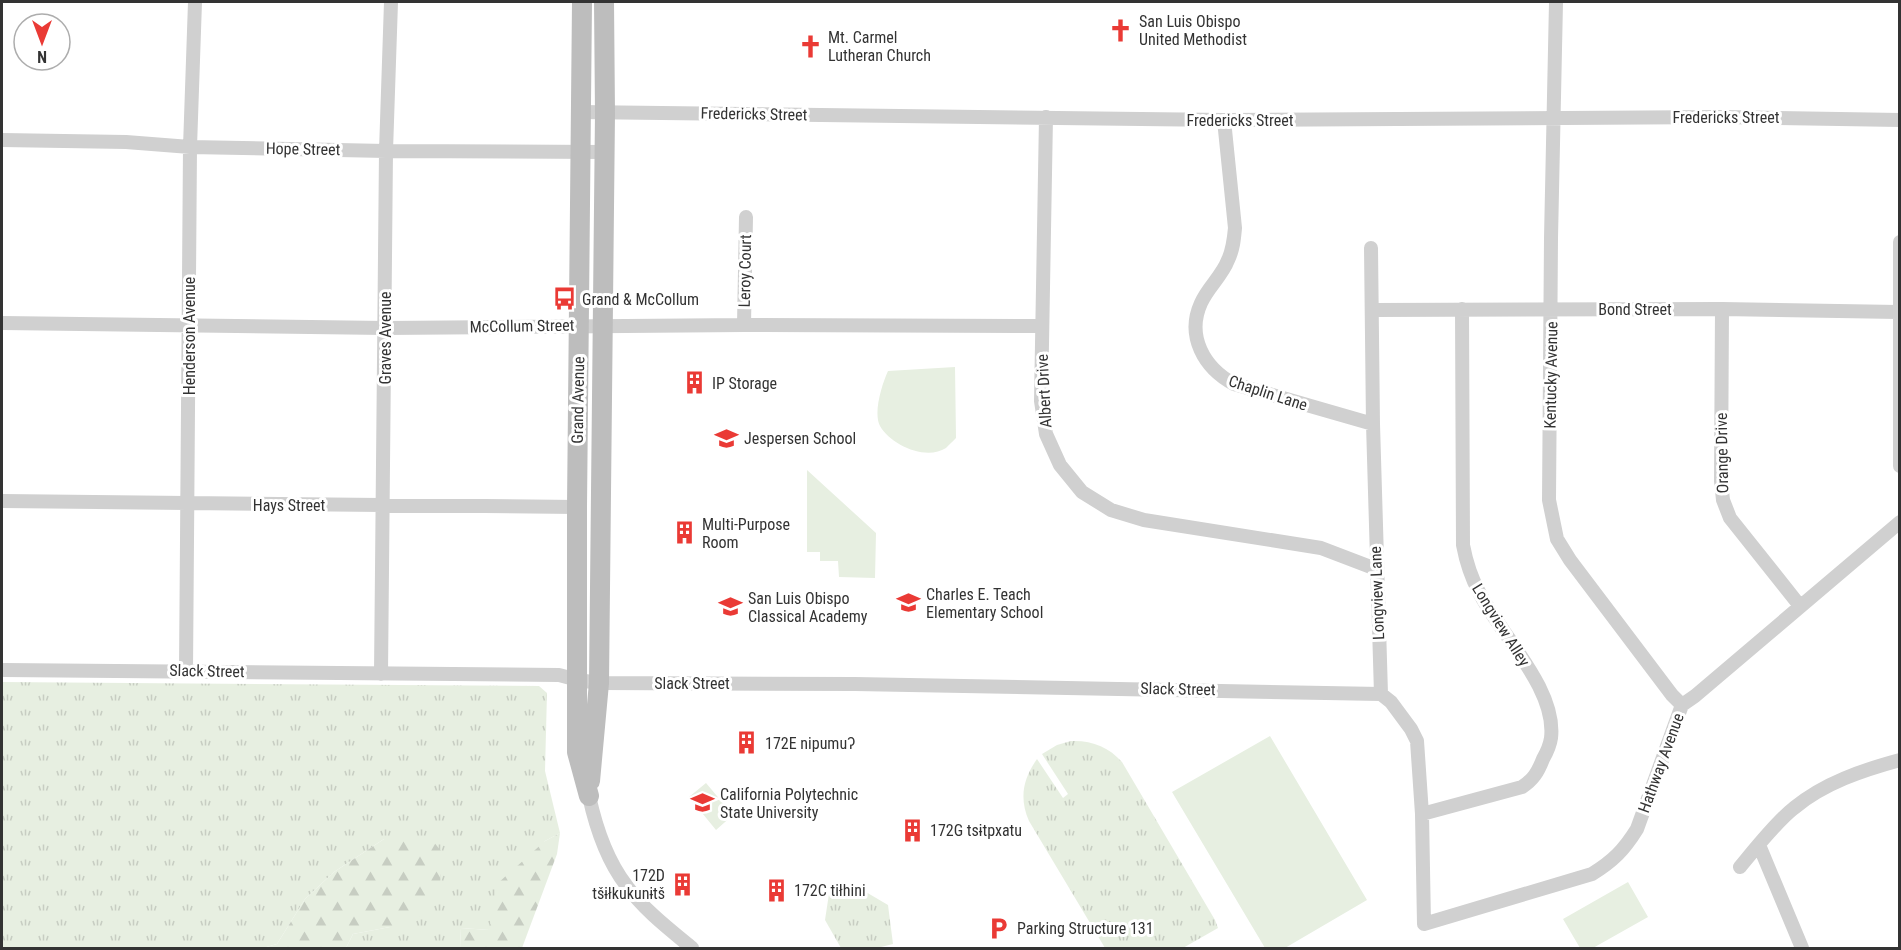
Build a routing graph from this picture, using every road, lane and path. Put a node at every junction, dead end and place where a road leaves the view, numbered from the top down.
1 (195, 2) edge
2 (391, 2) edge
3 (582, 2) edge
4 (604, 2) edge
5 (1556, 2) edge
6 (580, 112) junction
7 (605, 113) junction
8 (1046, 117) junction
9 (1553, 118) junction
10 (1224, 120) junction
11 (1899, 120) edge
12 (2, 140) edge
13 (190, 147) junction
14 (386, 151) junction
15 (579, 152) junction
16 (604, 152) junction
17 (746, 216) dead end
18 (1899, 242) edge
19 (1371, 248) dead end
20 (1462, 309) junction
21 (1551, 309) junction
22 (1722, 309) junction
23 (1372, 310) junction
24 (1898, 312) edge
25 (2, 323) edge
26 (603, 325) junction
27 (744, 325) junction
28 (190, 326) junction
29 (579, 326) junction
30 (1042, 327) junction
31 (386, 328) junction
32 (1373, 424) junction
33 (1899, 466) edge
34 (2, 501) edge
35 (188, 504) junction
36 (384, 505) junction
37 (577, 507) junction
38 (1899, 522) edge
39 (1377, 569) junction
40 (1800, 606) junction
41 (4, 670) dead end
42 (186, 671) junction
43 (381, 674) junction
44 (578, 680) junction
45 (599, 683) junction
46 (1381, 694) junction
47 (1682, 705) junction
48 (1899, 760) edge
49 (589, 796) junction
50 (1422, 814) junction
51 (1759, 845) junction
52 (1740, 867) dead end
53 (692, 948) edge
54 (1802, 948) edge

1 - 13 street, Henderson Avenue
2 - 14 street, Graves Avenue
3 - 6 street, Grand Avenue
4 - 7 street, Grand Avenue
5 - 9 street, Kentucky Avenue
6 - 7 street, Fredericks Street
6 - 15 street, Grand Avenue
7 - 8 street, Fredericks Street
7 - 16 street, Grand Avenue
8 - 10 street, Fredericks Street
8 - 30 street, Albert Drive
9 - 10 street, Fredericks Street
9 - 11 street, Fredericks Street
9 - 21 street, Kentucky Avenue
10 - 32 street, Chaplin Lane
12 - 13 street, Hope Street
13 - 14 street, Hope Street
13 - 28 street, Henderson Avenue
14 - 15 street, Hope Street
14 - 31 street, Graves Avenue
15 - 16 street, Hope Street
15 - 29 street, Grand Avenue
16 - 26 street, Grand Avenue
17 - 27 street, Leroy Court
18 - 24 street
19 - 23 street, Longview Lane
20 - 21 street, Bond Street
20 - 23 street, Bond Street
20 - 50 street, Longview Alley
21 - 22 street, Bond Street
21 - 47 street, Kentucky Avenue
22 - 24 street, Bond Street
22 - 40 street, Orange Drive
23 - 32 street, Longview Lane
24 - 33 street
25 - 28 street, McCollum Street
26 - 27 street, McCollum Street
26 - 29 street, McCollum Street
26 - 45 street, Grand Avenue
27 - 30 street, McCollum Street
28 - 31 street, McCollum Street
28 - 35 street, Henderson Avenue
29 - 31 street, McCollum Street
29 - 37 street, Grand Avenue
30 - 39 street, Albert Drive
31 - 36 street, Graves Avenue
32 - 39 street, Longview Lane
34 - 35 street, Hays Street
35 - 36 street, Hays Street
35 - 42 street, Henderson Avenue
36 - 37 street, Hays Street
36 - 43 street, Graves Avenue
37 - 44 street, Grand Avenue
38 - 40 street, Hathway Avenue
39 - 46 street, Longview Lane
40 - 47 street, Hathway Avenue
41 - 42 street, Slack Street
42 - 43 street, Slack Street
43 - 44 street, Slack Street
44 - 45 street, Slack Street
44 - 49 street, Grand Avenue
45 - 46 street, Slack Street
45 - 49 street, Grand Avenue
46 - 50 street
47 - 50 street, Hathway Avenue
48 - 51 street
49 - 53 street, Grand Avenue
51 - 52 street
51 - 54 street

